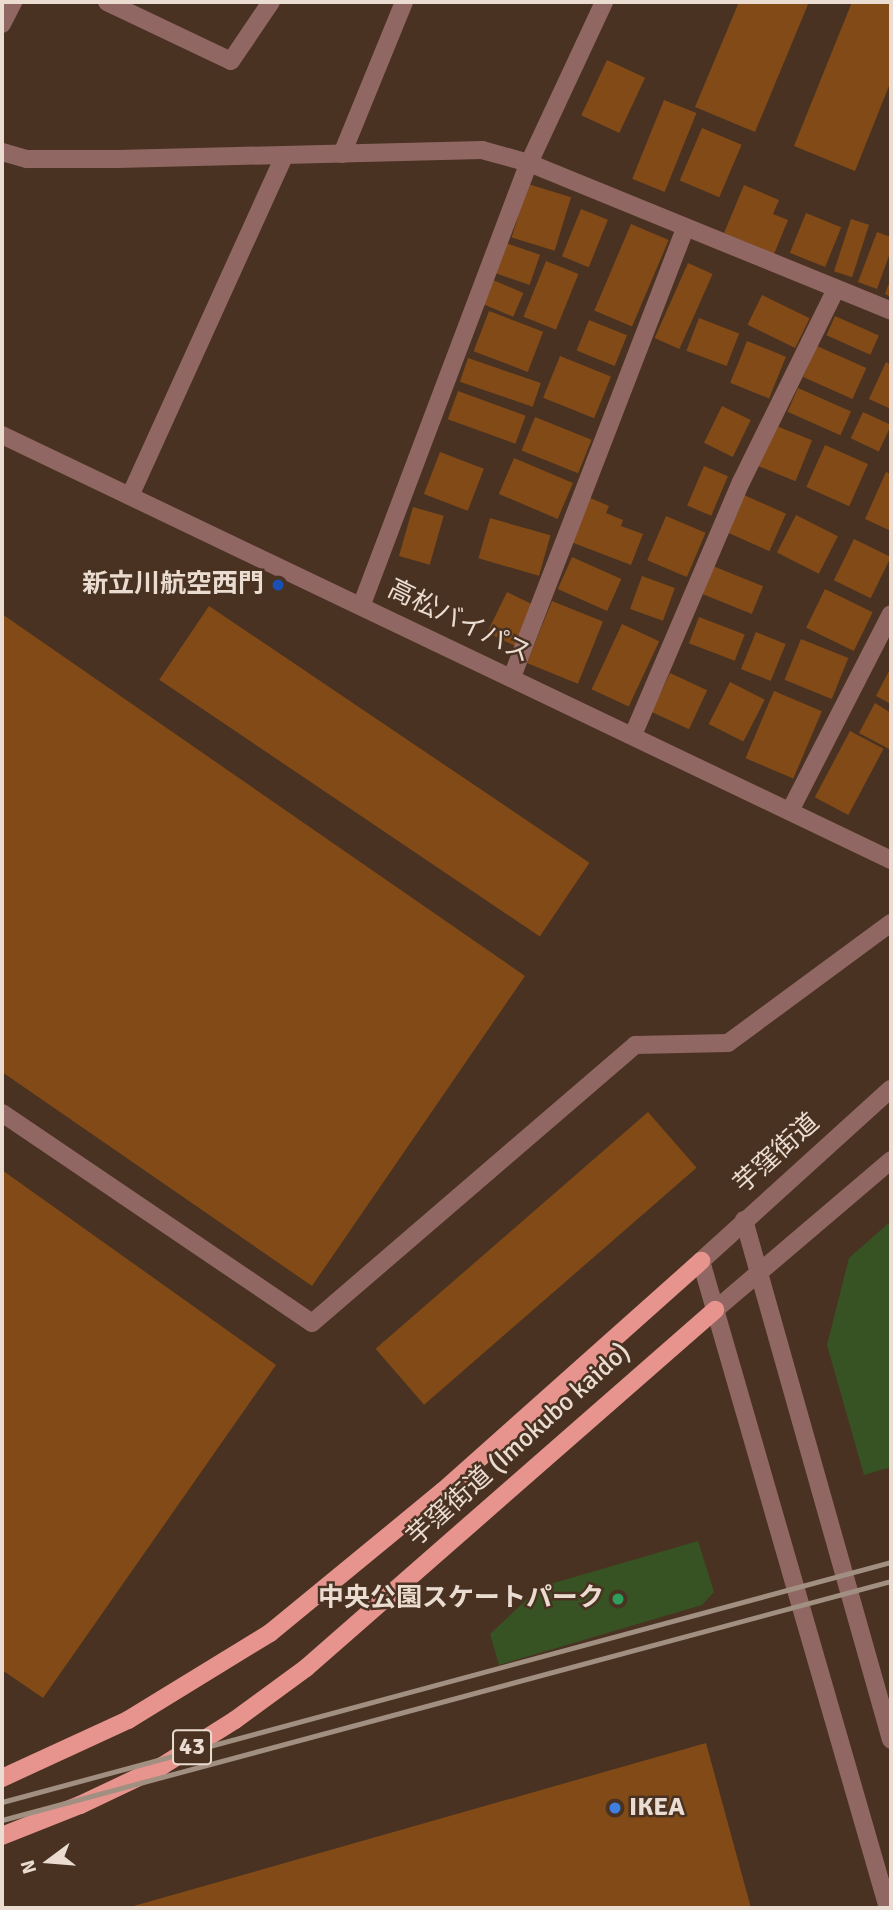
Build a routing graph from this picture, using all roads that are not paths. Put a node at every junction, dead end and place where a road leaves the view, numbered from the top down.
1 (13, 2) edge
2 (107, 2) edge
3 (271, 2) edge
4 (404, 2) edge
5 (604, 2) edge
6 (2, 24) edge
7 (2, 152) edge
8 (342, 154) junction
9 (284, 156) junction
10 (529, 163) junction
11 (685, 229) junction
12 (835, 291) junction
13 (891, 311) edge
14 (2, 435) edge
15 (130, 496) junction
16 (362, 604) junction
17 (891, 614) edge
18 (512, 677) junction
19 (633, 735) junction
20 (790, 811) junction
21 (891, 860) edge
22 (891, 923) edge
23 (891, 1089) edge
24 (2, 1113) edge
25 (891, 1160) edge
26 (744, 1220) junction
27 (701, 1261) junction
28 (760, 1275) junction
29 (715, 1310) junction
30 (891, 1740) edge
31 (2, 1778) edge
32 (2, 1836) edge
33 (888, 1908) edge

1 - 6 street
2 - 3 street
4 - 8 street
5 - 10 street
7 - 9 street
8 - 9 street
8 - 10 street
9 - 15 street
10 - 11 street
10 - 16 street
11 - 12 street
11 - 18 street
12 - 13 street
12 - 19 street
14 - 15 street, 高松バイパス
15 - 16 street, 高松バイパス
16 - 18 street, 高松バイパス
17 - 20 street
18 - 19 street, 高松バイパス
19 - 20 street, 高松バイパス
20 - 21 street, 高松バイパス
22 - 24 street
23 - 26 street, 芋窪街道
25 - 28 street
26 - 27 street, 芋窪街道
26 - 28 street
27 - 29 street
27 - 31 main road, 43
28 - 29 street
28 - 30 street
29 - 32 main road, 芋窪街道 (Imokubo kaido) / 43
29 - 33 street

